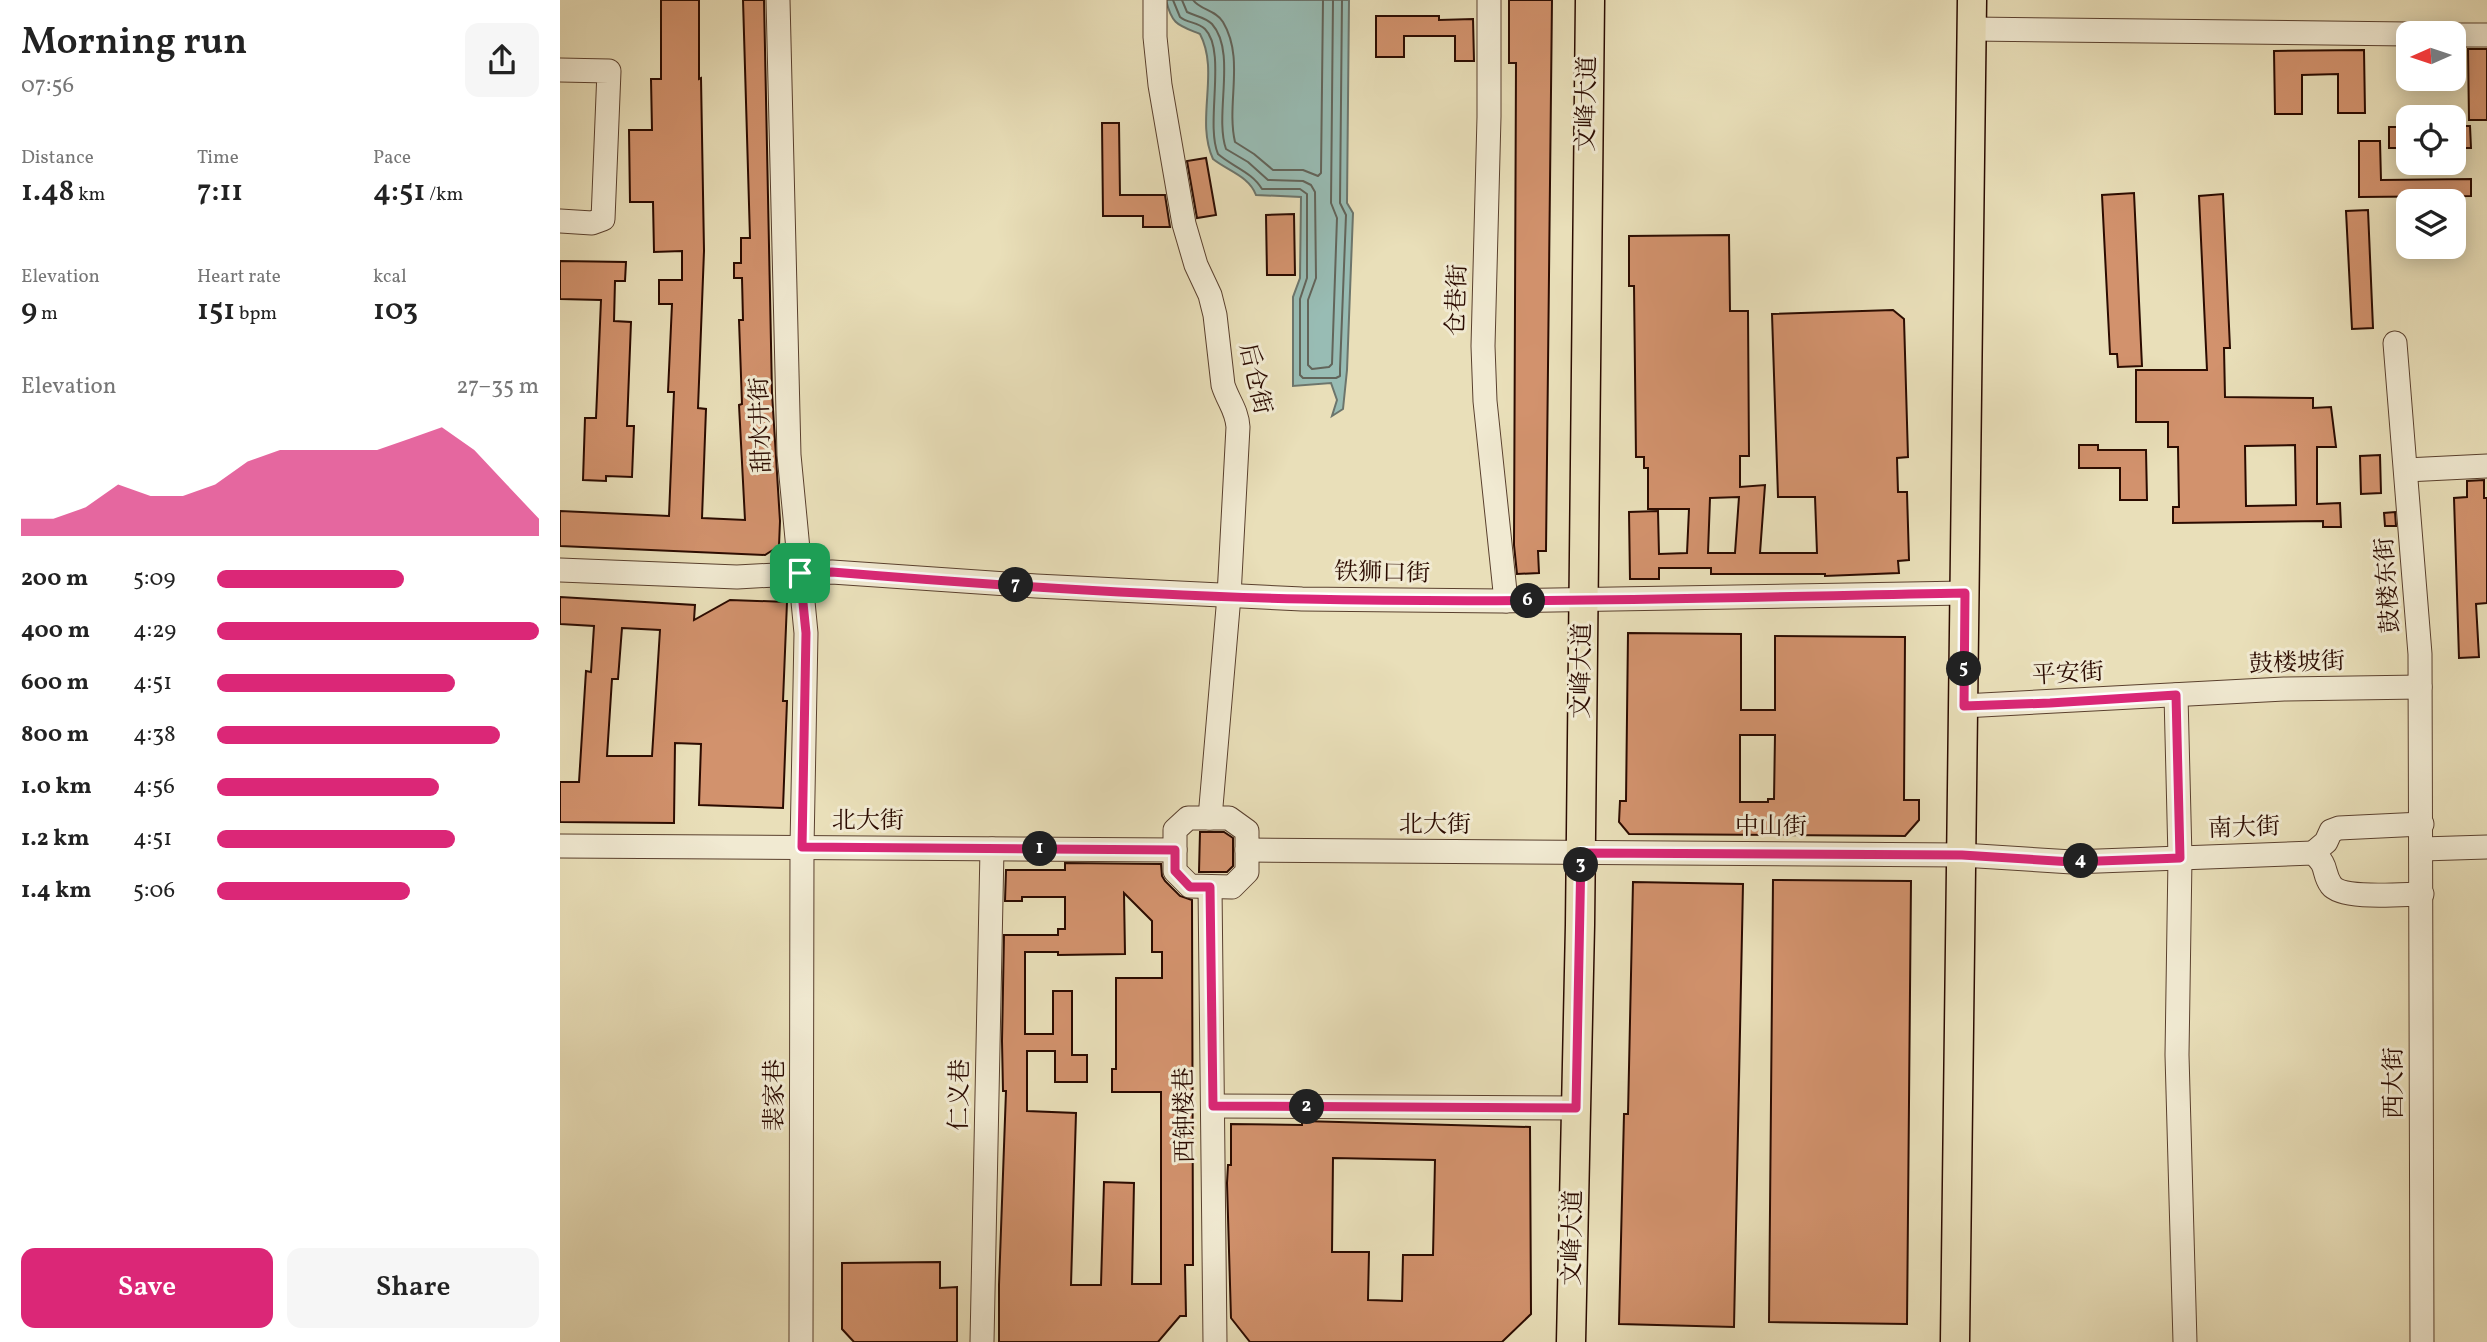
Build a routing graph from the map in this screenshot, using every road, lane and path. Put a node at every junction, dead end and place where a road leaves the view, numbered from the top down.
1 (778, 0) edge
2 (1155, 0) edge
3 (1489, 0) edge
4 (1590, 0) edge
5 (1972, 0) edge
6 (1972, 29) junction
7 (2396, 34) edge
8 (2466, 35) edge
9 (2487, 35) edge
10 (560, 70) edge
11 (560, 221) edge
12 (2395, 343) dead end
13 (2487, 466) edge
14 (2406, 470) junction
15 (560, 570) edge
16 (800, 573) junction
17 (1965, 593) junction
18 (1229, 596) junction
19 (1584, 600) junction
20 (1506, 601) junction
21 (2420, 687) junction
22 (2176, 695) junction
23 (1964, 706) junction
24 (1210, 818) junction
25 (2422, 824) junction
26 (560, 846) edge
27 (802, 847) junction
28 (2487, 847) edge
29 (992, 849) junction
30 (2422, 849) junction
31 (1175, 850) junction
32 (1247, 850) junction
33 (1581, 853) junction
34 (2313, 853) junction
35 (1962, 855) junction
36 (2180, 858) junction
37 (1210, 887) junction
38 (2422, 894) junction
39 (1213, 1106) junction
40 (1576, 1108) junction
41 (801, 1342) edge
42 (982, 1342) edge
43 (1216, 1342) edge
44 (1571, 1342) edge
45 (1955, 1342) edge
46 (2185, 1342) edge
47 (2423, 1342) edge

1 - 16 street, 甜水井街
2 - 18 street, 后仓街
3 - 20 street, 仓巷街
4 - 19 main road, 文峰大道
5 - 6 main road
6 - 7 street
6 - 17 main road
8 - 9 street
10 - 11 street
12 - 14 street, 鼓楼东街
13 - 14 street
14 - 21 street, 鼓楼东街
15 - 16 street, 铁狮口街
16 - 18 street, 铁狮口街
16 - 27 street, 甜水井街
17 - 19 street, 铁狮口街
17 - 23 main road
18 - 20 street, 铁狮口街
18 - 24 street, 后仓街
19 - 20 street, 铁狮口街
19 - 33 main road, 文峰大道
21 - 22 street, 鼓楼坡街
21 - 25 street, 鼓楼东街
22 - 23 street, 平安街
22 - 36 street
23 - 35 main road
24 - 31 street
24 - 32 street
25 - 30 street, 西大街
25 - 34 street
26 - 27 street, 北大街
27 - 29 street, 北大街
27 - 41 street, 裴家巷
28 - 30 street
29 - 31 street, 北大街
29 - 42 street, 仁义巷
30 - 38 street, 西大街
31 - 37 street
32 - 33 street, 北大街
32 - 37 street
33 - 35 street, 中山街
33 - 40 main road, 文峰大道
34 - 36 street, 南大街
34 - 38 street, 南大街
35 - 36 street, 南大街
35 - 45 main road
36 - 46 street
37 - 39 street, 西钟楼巷
38 - 47 street, 西大街
39 - 40 street
39 - 43 street, 西钟楼巷
40 - 44 main road, 文峰大道

